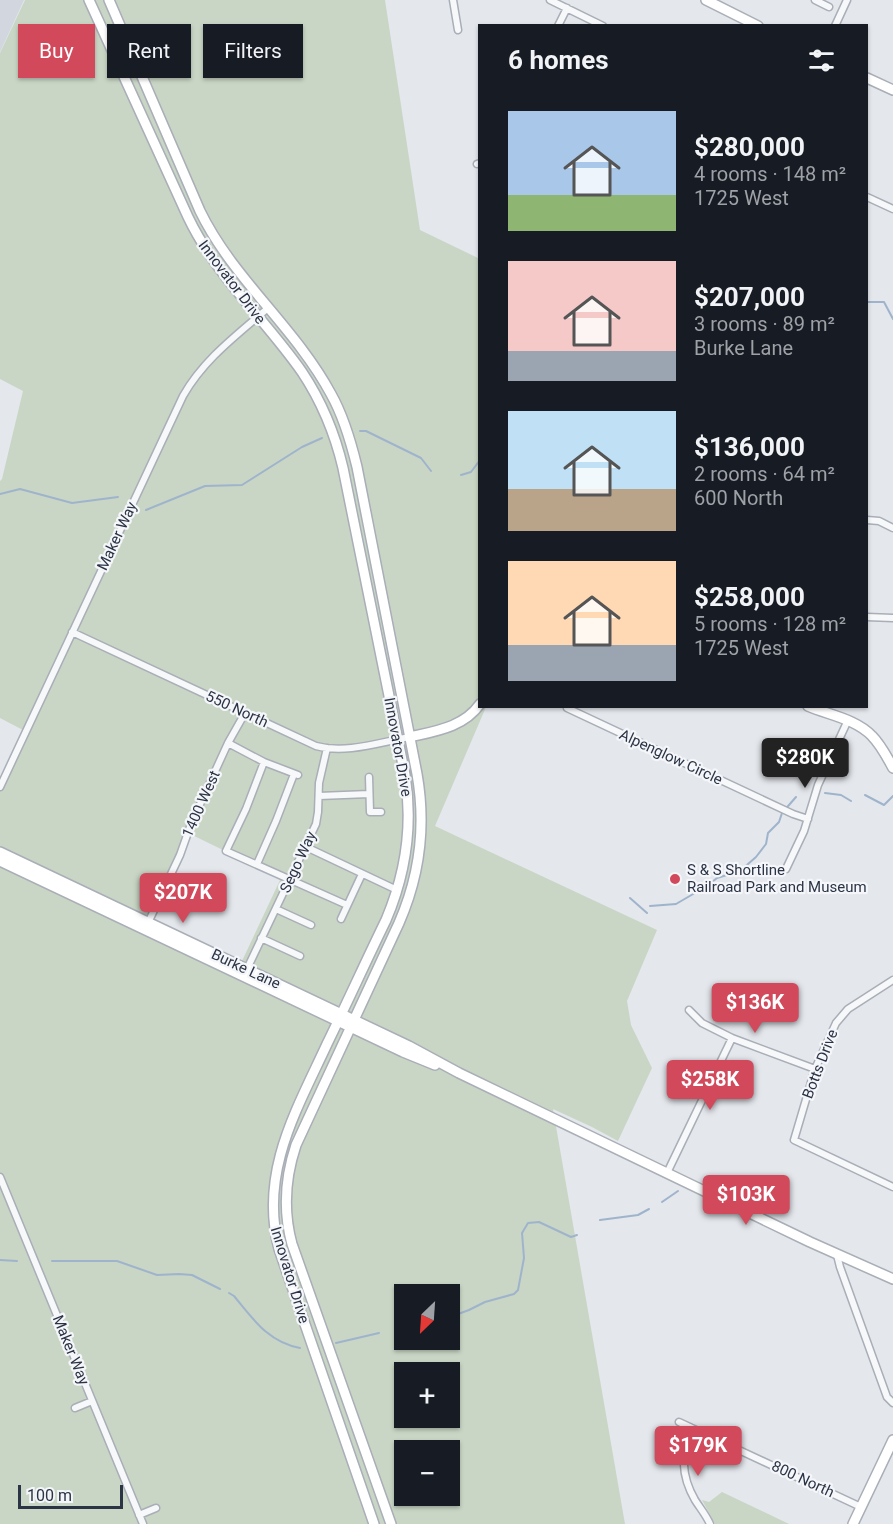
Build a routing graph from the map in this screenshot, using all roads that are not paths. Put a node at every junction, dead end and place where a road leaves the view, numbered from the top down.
1 (90, 0) edge
2 (109, 0) edge
3 (453, 0) edge
4 (550, 0) edge
5 (815, 0) edge
6 (847, 0) edge
7 (710, 1) edge
8 (829, 7) dead end
9 (567, 8) junction
10 (559, 24) edge
11 (599, 24) edge
12 (754, 24) edge
13 (836, 24) edge
14 (458, 30) dead end
15 (868, 78) edge
16 (893, 90) edge
17 (868, 197) edge
18 (893, 209) edge
19 (268, 308) junction
20 (258, 316) junction
21 (868, 520) edge
22 (893, 528) edge
23 (868, 617) edge
24 (893, 618) edge
25 (72, 632) junction
26 (478, 706) edge
27 (567, 708) dead end
28 (814, 708) edge
29 (245, 713) junction
30 (848, 720) junction
31 (410, 737) junction
32 (398, 739) junction
33 (228, 743) junction
34 (327, 748) junction
35 (264, 762) junction
36 (893, 768) edge
37 (369, 777) dead end
38 (0, 787) edge
39 (369, 794) junction
40 (319, 796) junction
41 (381, 812) dead end
42 (808, 819) junction
43 (304, 846) junction
44 (0, 852) edge
45 (0, 861) edge
46 (257, 864) junction
47 (786, 870) dead end
48 (362, 874) junction
49 (289, 879) junction
50 (397, 890) junction
51 (347, 905) junction
52 (276, 909) junction
53 (341, 919) dead end
54 (146, 926) junction
55 (311, 926) dead end
56 (261, 938) junction
57 (300, 956) dead end
58 (247, 969) junction
59 (893, 980) edge
60 (689, 1010) dead end
61 (340, 1018) junction
62 (352, 1024) junction
63 (732, 1038) junction
64 (815, 1069) junction
65 (667, 1173) junction
66 (0, 1177) edge
67 (893, 1187) edge
68 (837, 1255) junction
69 (893, 1279) edge
70 (92, 1401) junction
71 (893, 1403) edge
72 (75, 1408) dead end
73 (679, 1422) dead end
74 (690, 1427) junction
75 (893, 1440) edge
76 (861, 1507) junction
77 (156, 1508) dead end
78 (139, 1515) junction
79 (143, 1524) edge
80 (374, 1524) edge
81 (391, 1524) edge
82 (710, 1524) edge
83 (853, 1524) edge

1 - 20 main road, Innovator Drive
2 - 19 main road, Innovator Drive
3 - 14 street
4 - 9 street
5 - 8 street
6 - 13 street
7 - 12 main road
9 - 10 street
9 - 11 street
15 - 16 main road
17 - 18 street
19 - 20 street, Maker Way
19 - 31 main road, Innovator Drive
20 - 25 street, Maker Way
20 - 32 main road, Innovator Drive
21 - 22 street
23 - 24 street
25 - 29 street, 550 North
25 - 38 street, Maker Way
26 - 31 main road
27 - 42 street, Alpenglow Circle
28 - 30 main road
29 - 33 street, 1400 West
29 - 34 street, 550 North
30 - 36 main road
30 - 42 street
31 - 32 street, 550 North
31 - 62 main road, Innovator Drive
32 - 34 street, 550 North
32 - 50 main road, Innovator Drive
33 - 35 street
33 - 54 street, 1400 West
34 - 40 street, Sego Way
35 - 46 street
35 - 46 street
37 - 39 street
39 - 40 street
39 - 41 street
40 - 43 street, Sego Way
42 - 47 street
43 - 48 street
43 - 49 street, Sego Way
44 - 54 main road, Burke Lane
45 - 54 main road, Burke Lane
46 - 49 street
48 - 50 street
48 - 51 street
49 - 51 street
49 - 52 street, Sego Way
50 - 61 main road, Innovator Drive
51 - 53 street
52 - 55 street
52 - 56 street, Sego Way
54 - 58 main road, Burke Lane
54 - 61 main road, Burke Lane
56 - 57 street
56 - 58 street, Sego Way
58 - 61 main road, Burke Lane
59 - 64 street, Botts Drive
60 - 63 street
61 - 62 main road, Burke Lane
61 - 80 main road, Innovator Drive
62 - 65 main road, Burke Lane
62 - 81 main road, Innovator Drive
63 - 64 street
63 - 65 street
64 - 67 street, Botts Drive
65 - 68 main road, Burke Lane
66 - 70 street, Maker Way
68 - 69 main road, Burke Lane
68 - 71 street
70 - 72 street
70 - 78 street, Maker Way
73 - 74 street, 800 North
74 - 76 street, 800 North
74 - 82 street
75 - 76 main road
76 - 83 main road
77 - 78 street
78 - 79 street, Maker Way

